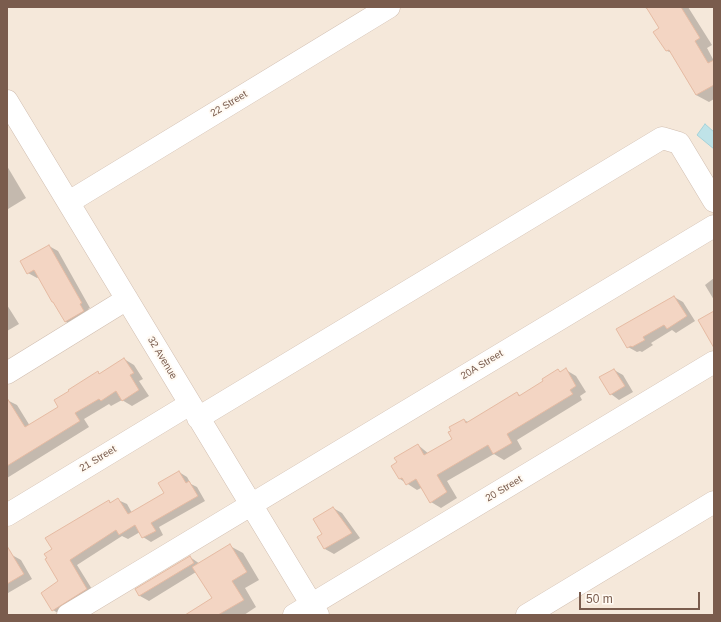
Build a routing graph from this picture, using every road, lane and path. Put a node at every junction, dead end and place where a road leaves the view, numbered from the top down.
1 (389, 7) edge
2 (7, 101) edge
3 (69, 202) junction
4 (714, 202) edge
5 (714, 226) edge
6 (126, 299) junction
7 (714, 362) edge
8 (7, 373) edge
9 (194, 411) junction
10 (714, 502) edge
11 (250, 504) junction
12 (7, 514) edge
13 (308, 611) edge
14 (68, 615) edge
15 (527, 615) edge

1 - 3 street, 22 Street
2 - 3 street, 32 Avenue
3 - 6 street, 32 Avenue
4 - 9 street, 21 Street
5 - 11 street, 20A Street
6 - 8 street
6 - 9 street, 32 Avenue
7 - 13 street, 20 Street
9 - 11 street, 32 Avenue
9 - 12 street, 21 Street
10 - 15 street
11 - 13 street, 32 Avenue
11 - 14 street, 20A Street

